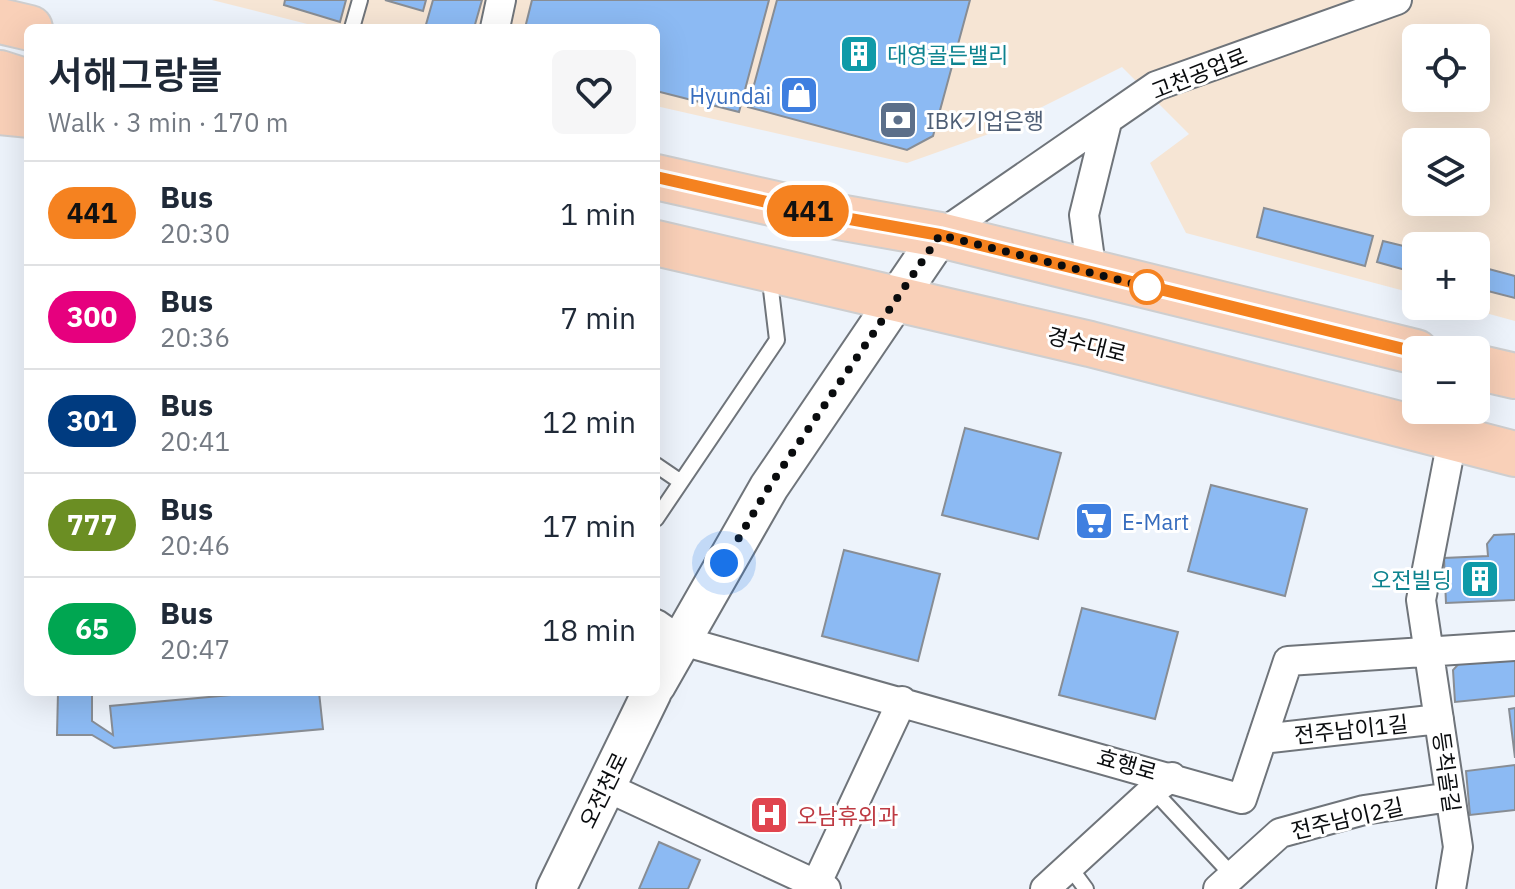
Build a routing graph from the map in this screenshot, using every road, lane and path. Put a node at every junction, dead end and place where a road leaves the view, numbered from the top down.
1 (360, 0) edge
2 (501, 0) edge
3 (1397, 0) edge
4 (0, 21) edge
5 (353, 24) edge
6 (496, 24) edge
7 (24, 27) edge
8 (0, 73) edge
9 (24, 81) edge
10 (0, 112) edge
11 (24, 115) edge
12 (1107, 122) junction
13 (660, 178) edge
14 (940, 235) junction
15 (660, 244) edge
16 (768, 269) junction
17 (1092, 274) junction
18 (896, 298) junction
19 (1402, 349) edge
20 (1490, 370) edge
21 (1515, 376) edge
22 (1452, 440) junction
23 (1515, 454) edge
24 (660, 468) edge
25 (681, 482) junction
26 (660, 513) edge
27 (668, 632) edge
28 (1515, 646) edge
29 (1429, 654) junction
30 (660, 667) edge
31 (650, 696) edge
32 (902, 701) junction
33 (1439, 719) junction
34 (1262, 739) junction
35 (1163, 784) junction
36 (604, 786) junction
37 (1450, 797) junction
38 (1069, 866) junction
39 (1225, 882) edge
40 (819, 888) edge
41 (556, 889) edge
42 (1045, 889) edge
43 (1086, 889) edge
44 (1451, 889) edge

1 - 5 lane
2 - 6 street
3 - 12 street, 고천공업로
4 - 7 main road
8 - 9 main road
10 - 11 main road
12 - 14 street, 고천공업로
12 - 17 street
13 - 14 main road
14 - 17 main road
14 - 18 street
15 - 16 main road, 경수대로
16 - 18 main road, 경수대로
16 - 25 lane
17 - 19 main road
18 - 22 main road, 경수대로
18 - 27 street
20 - 21 main road
22 - 23 main road, 경수대로
22 - 29 street, 등칙골길
24 - 25 lane
25 - 26 lane
27 - 30 street
27 - 32 street, 효행로
28 - 29 street, 효행로
29 - 33 street, 등칙골길
29 - 34 street, 효행로
31 - 36 street, 오전천로
32 - 35 street, 효행로
32 - 40 street
33 - 34 street, 전주남이1길
33 - 37 street, 등칙골길
34 - 35 street, 효행로
35 - 38 street
35 - 39 lane
36 - 40 street
36 - 41 street, 오전천로
37 - 39 street, 전주남이2길
37 - 44 street, 등칙골길
38 - 42 street
38 - 43 lane

